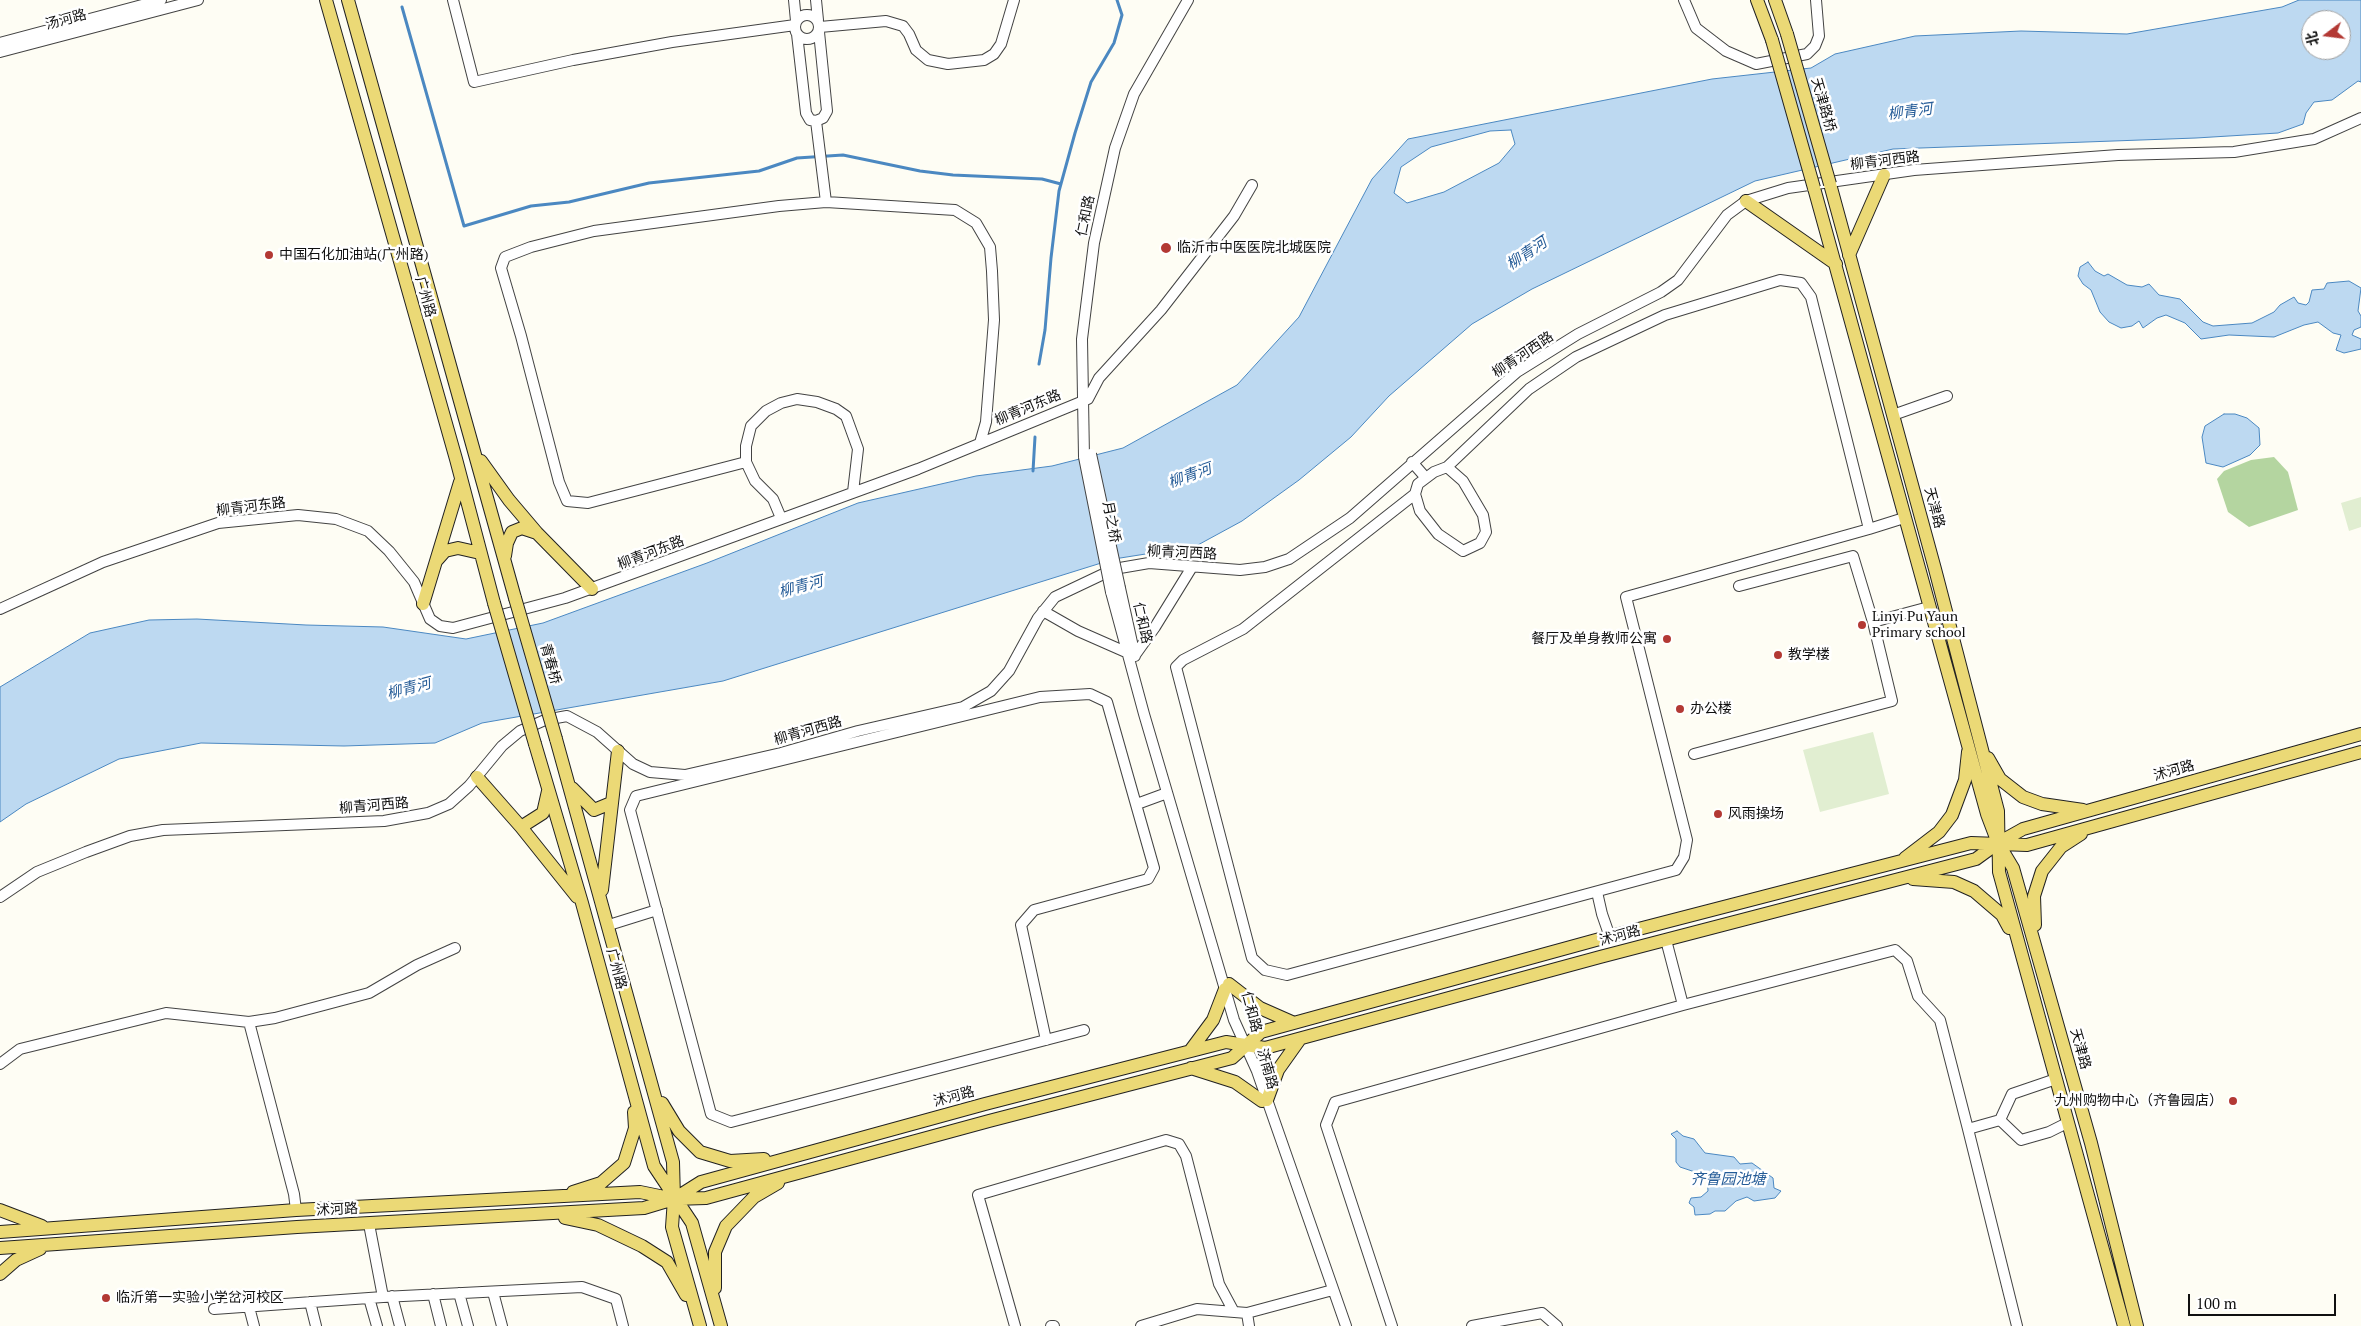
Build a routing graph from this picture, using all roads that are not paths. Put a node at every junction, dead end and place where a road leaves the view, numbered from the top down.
1 (161, 0) edge
2 (198, 0) edge
3 (316, 0) edge
4 (326, 0) edge
5 (348, 0) edge
6 (355, 0) edge
7 (453, 0) edge
8 (794, 0) edge
9 (816, 0) edge
10 (1014, 0) edge
11 (1178, 0) edge
12 (1188, 0) edge
13 (1195, 0) edge
14 (1684, 0) edge
15 (1757, 0) edge
16 (1775, 0) edge
17 (1816, 0) edge
18 (1180, 14) junction
19 (353, 18) junction
20 (332, 20) junction
21 (796, 26) junction
22 (819, 27) junction
23 (0, 43) edge
24 (0, 52) edge
25 (2361, 118) edge
26 (816, 121) junction
27 (1884, 175) junction
28 (1830, 184) joint
29 (1252, 185) dead end
30 (1746, 201) junction
31 (826, 202) junction
32 (1849, 255) junction
33 (1836, 264) junction
34 (1947, 396) dead end
35 (1086, 399) junction
36 (1893, 415) junction
37 (980, 443) junction
38 (476, 454) junction
39 (1087, 456) joint
40 (746, 462) junction
41 (1412, 462) junction
42 (1447, 467) junction
43 (1426, 478) junction
44 (461, 480) junction
45 (853, 492) junction
46 (1415, 494) junction
47 (781, 518) junction
48 (1904, 518) junction
49 (1869, 529) junction
50 (537, 533) junction
51 (480, 553) junction
52 (438, 560) junction
53 (504, 560) junction
54 (1192, 567) junction
55 (1739, 586) dead end
56 (592, 589) junction
57 (1116, 590) joint
58 (514, 598) joint
59 (423, 604) junction
60 (1930, 607) junction
61 (0, 609) edge
62 (1043, 611) junction
63 (1873, 622) junction
64 (1131, 654) junction
65 (2361, 734) edge
66 (556, 739) joint
67 (1974, 744) junction
68 (618, 751) junction
69 (2361, 752) edge
70 (1694, 754) dead end
71 (477, 777) junction
72 (570, 786) junction
73 (548, 789) junction
74 (1167, 793) junction
75 (611, 803) junction
76 (1137, 804) junction
77 (2088, 811) junction
78 (522, 827) junction
79 (2094, 827) junction
80 (1998, 843) junction
81 (1900, 862) junction
82 (1903, 878) junction
83 (1597, 892) junction
84 (0, 897) edge
85 (602, 898) junction
86 (582, 903) junction
87 (657, 910) junction
88 (609, 925) junction
89 (1610, 937) junction
90 (1666, 940) junction
91 (2036, 947) junction
92 (455, 948) dead end
93 (2023, 956) junction
94 (1227, 987) junction
95 (1683, 1005) junction
96 (249, 1022) junction
97 (1294, 1023) junction
98 (1084, 1030) dead end
99 (1300, 1039) junction
100 (1046, 1040) junction
101 (1246, 1045) junction
102 (1190, 1051) junction
103 (0, 1064) edge
104 (1191, 1068) junction
105 (2056, 1079) junction
106 (633, 1088) junction
107 (654, 1089) junction
108 (1264, 1101) junction
109 (2000, 1120) junction
110 (2067, 1123) junction
111 (1968, 1129) junction
112 (789, 1158) junction
113 (798, 1173) junction
114 (554, 1197) junction
115 (674, 1199) junction
116 (0, 1210) edge
117 (296, 1210) junction
118 (548, 1215) junction
119 (369, 1224) junction
120 (46, 1228) junction
121 (0, 1232) edge
122 (47, 1245) junction
123 (0, 1248) edge
124 (0, 1274) edge
125 (1329, 1290) junction
126 (493, 1292) junction
127 (459, 1293) junction
128 (432, 1294) junction
129 (387, 1296) junction
130 (370, 1298) junction
131 (310, 1302) junction
132 (715, 1303) junction
133 (249, 1307) junction
134 (214, 1309) dead end
135 (696, 1312) junction
136 (1234, 1312) junction
137 (1247, 1313) junction
138 (254, 1326) edge
139 (316, 1326) edge
140 (377, 1326) edge
141 (400, 1326) edge
142 (442, 1326) edge
143 (468, 1326) edge
144 (502, 1326) edge
145 (623, 1326) edge
146 (700, 1326) edge
147 (721, 1326) edge
148 (1015, 1326) edge
149 (1141, 1326) edge
150 (1250, 1326) edge
151 (1341, 1326) edge
152 (1346, 1326) edge
153 (1392, 1326) edge
154 (1472, 1326) edge
155 (1557, 1326) edge
156 (2017, 1326) edge
157 (2124, 1326) edge
158 (2137, 1326) edge

1 - 23 street, 汤河路
2 - 24 street, 汤河路
3 - 20 main road
4 - 20 main road, 广州路
5 - 19 main road, 广州路
6 - 19 main road
7 - 21 street
8 - 21 street
9 - 22 street
10 - 22 street
11 - 18 street
12 - 18 street, 仁和路
13 - 35 street, 仁和路
14 - 17 street
15 - 33 main road, 天津路, bridge
16 - 28 main road, 天津路桥, bridge
18 - 35 street, 仁和路
19 - 38 main road, 广州路
20 - 44 main road, 广州路
21 - 22 street
21 - 22 street
21 - 26 street
22 - 26 street
25 - 27 street, 柳青河西路
26 - 31 street
27 - 30 street, 柳青河西路
27 - 32 main road
28 - 32 main road, 天津路
29 - 35 street
30 - 33 main road
30 - 41 street, 柳青河西路
31 - 37 street
31 - 40 street
32 - 36 main road, 天津路
33 - 48 main road, 天津路
34 - 36 street
35 - 37 street, 柳青河东路
35 - 39 street, 仁和路
36 - 67 main road, 天津路
37 - 45 street, 柳青河东路
38 - 50 main road
38 - 53 main road, 广州路
39 - 57 street, 月之桥, bridge
40 - 45 street
40 - 47 street
41 - 43 street
41 - 54 street, 柳青河西路
42 - 43 street
42 - 46 street
42 - 49 street
43 - 46 street
44 - 51 main road, 广州路
44 - 52 main road
45 - 47 street, 柳青河东路
46 - 83 street
47 - 56 street, 柳青河东路
48 - 49 street
48 - 60 main road, 天津路
49 - 83 street
50 - 53 main road
50 - 56 main road
51 - 52 main road
51 - 73 main road, 广州路, bridge
52 - 59 main road
53 - 58 main road, 广州路
54 - 62 street, 柳青河西路
54 - 64 street
55 - 63 street
56 - 59 street, 柳青河东路
57 - 64 street, 仁和路
58 - 66 main road, 青春桥, bridge
59 - 61 street, 柳青河东路
60 - 63 street
60 - 67 main road, 天津路
62 - 64 street
62 - 68 street, 柳青河西路
63 - 70 street
64 - 74 street, 仁和路
64 - 94 street, 仁和路
65 - 77 main road, 沭河路
66 - 72 main road, 广州路
67 - 77 main road
67 - 80 main road, 天津路
67 - 81 main road
68 - 71 street, 柳青河西路
68 - 75 main road
69 - 79 main road, 沭河路
71 - 78 main road
71 - 84 street, 柳青河西路
72 - 75 main road
72 - 85 main road, 广州路
73 - 78 main road
73 - 86 main road, 广州路
74 - 76 street
74 - 94 street, 仁和路
75 - 85 main road
76 - 87 street
76 - 100 street
77 - 80 main road, 沭河路
78 - 86 main road
79 - 80 main road, 沭河路
79 - 91 main road
80 - 81 main road, 沭河路
80 - 82 main road, 沭河路
80 - 91 main road, 天津路
80 - 93 main road, 天津路
81 - 89 main road, 沭河路
82 - 90 main road, 沭河路
82 - 93 main road
83 - 89 street
85 - 88 main road, 广州路
86 - 106 main road, 广州路
87 - 88 street
87 - 100 street
88 - 107 main road, 广州路
89 - 97 main road, 沭河路
90 - 95 street
90 - 99 main road, 沭河路
91 - 158 main road, 天津路
92 - 96 street
93 - 105 main road, 天津路
94 - 97 main road
94 - 101 street, 仁和路
94 - 102 main road
95 - 111 street
95 - 153 street
96 - 103 street
96 - 117 street
97 - 101 main road, 沭河路
98 - 100 street
99 - 101 main road, 沭河路
99 - 108 main road
101 - 102 main road, 沭河路
101 - 104 main road, 沭河路
101 - 108 street, 济南路
102 - 112 main road, 沭河路
104 - 108 main road
104 - 113 main road, 沭河路
105 - 109 street
105 - 110 main road, 天津路
106 - 114 main road
106 - 115 main road, 广州路
107 - 112 main road
107 - 115 main road, 广州路
108 - 125 street, 济南路
108 - 152 street, 济南路
109 - 110 street
109 - 111 street
110 - 157 main road, 天津路
111 - 156 street
112 - 115 main road, 沭河路
113 - 115 main road, 沭河路
113 - 132 main road
114 - 115 main road, 沭河路
114 - 117 main road, 沭河路
115 - 118 main road, 沭河路
115 - 132 main road, 广州路
115 - 135 main road, 广州路
116 - 120 main road
117 - 120 main road, 沭河路
118 - 119 main road, 沭河路
118 - 135 main road
119 - 122 main road, 沭河路
119 - 129 street
120 - 121 main road, 沭河路
122 - 123 main road, 沭河路
122 - 124 main road
125 - 137 street
125 - 151 street, 济南路
126 - 127 street
126 - 144 street
126 - 145 street
127 - 128 street
127 - 143 street
128 - 129 street
128 - 142 street
129 - 130 street
129 - 141 street
130 - 131 street
130 - 140 street
131 - 133 street
131 - 139 street
132 - 147 main road, 广州路
133 - 134 street
133 - 138 street
135 - 146 main road, 广州路
136 - 137 street
136 - 148 street
136 - 149 street
137 - 150 street
154 - 155 street

